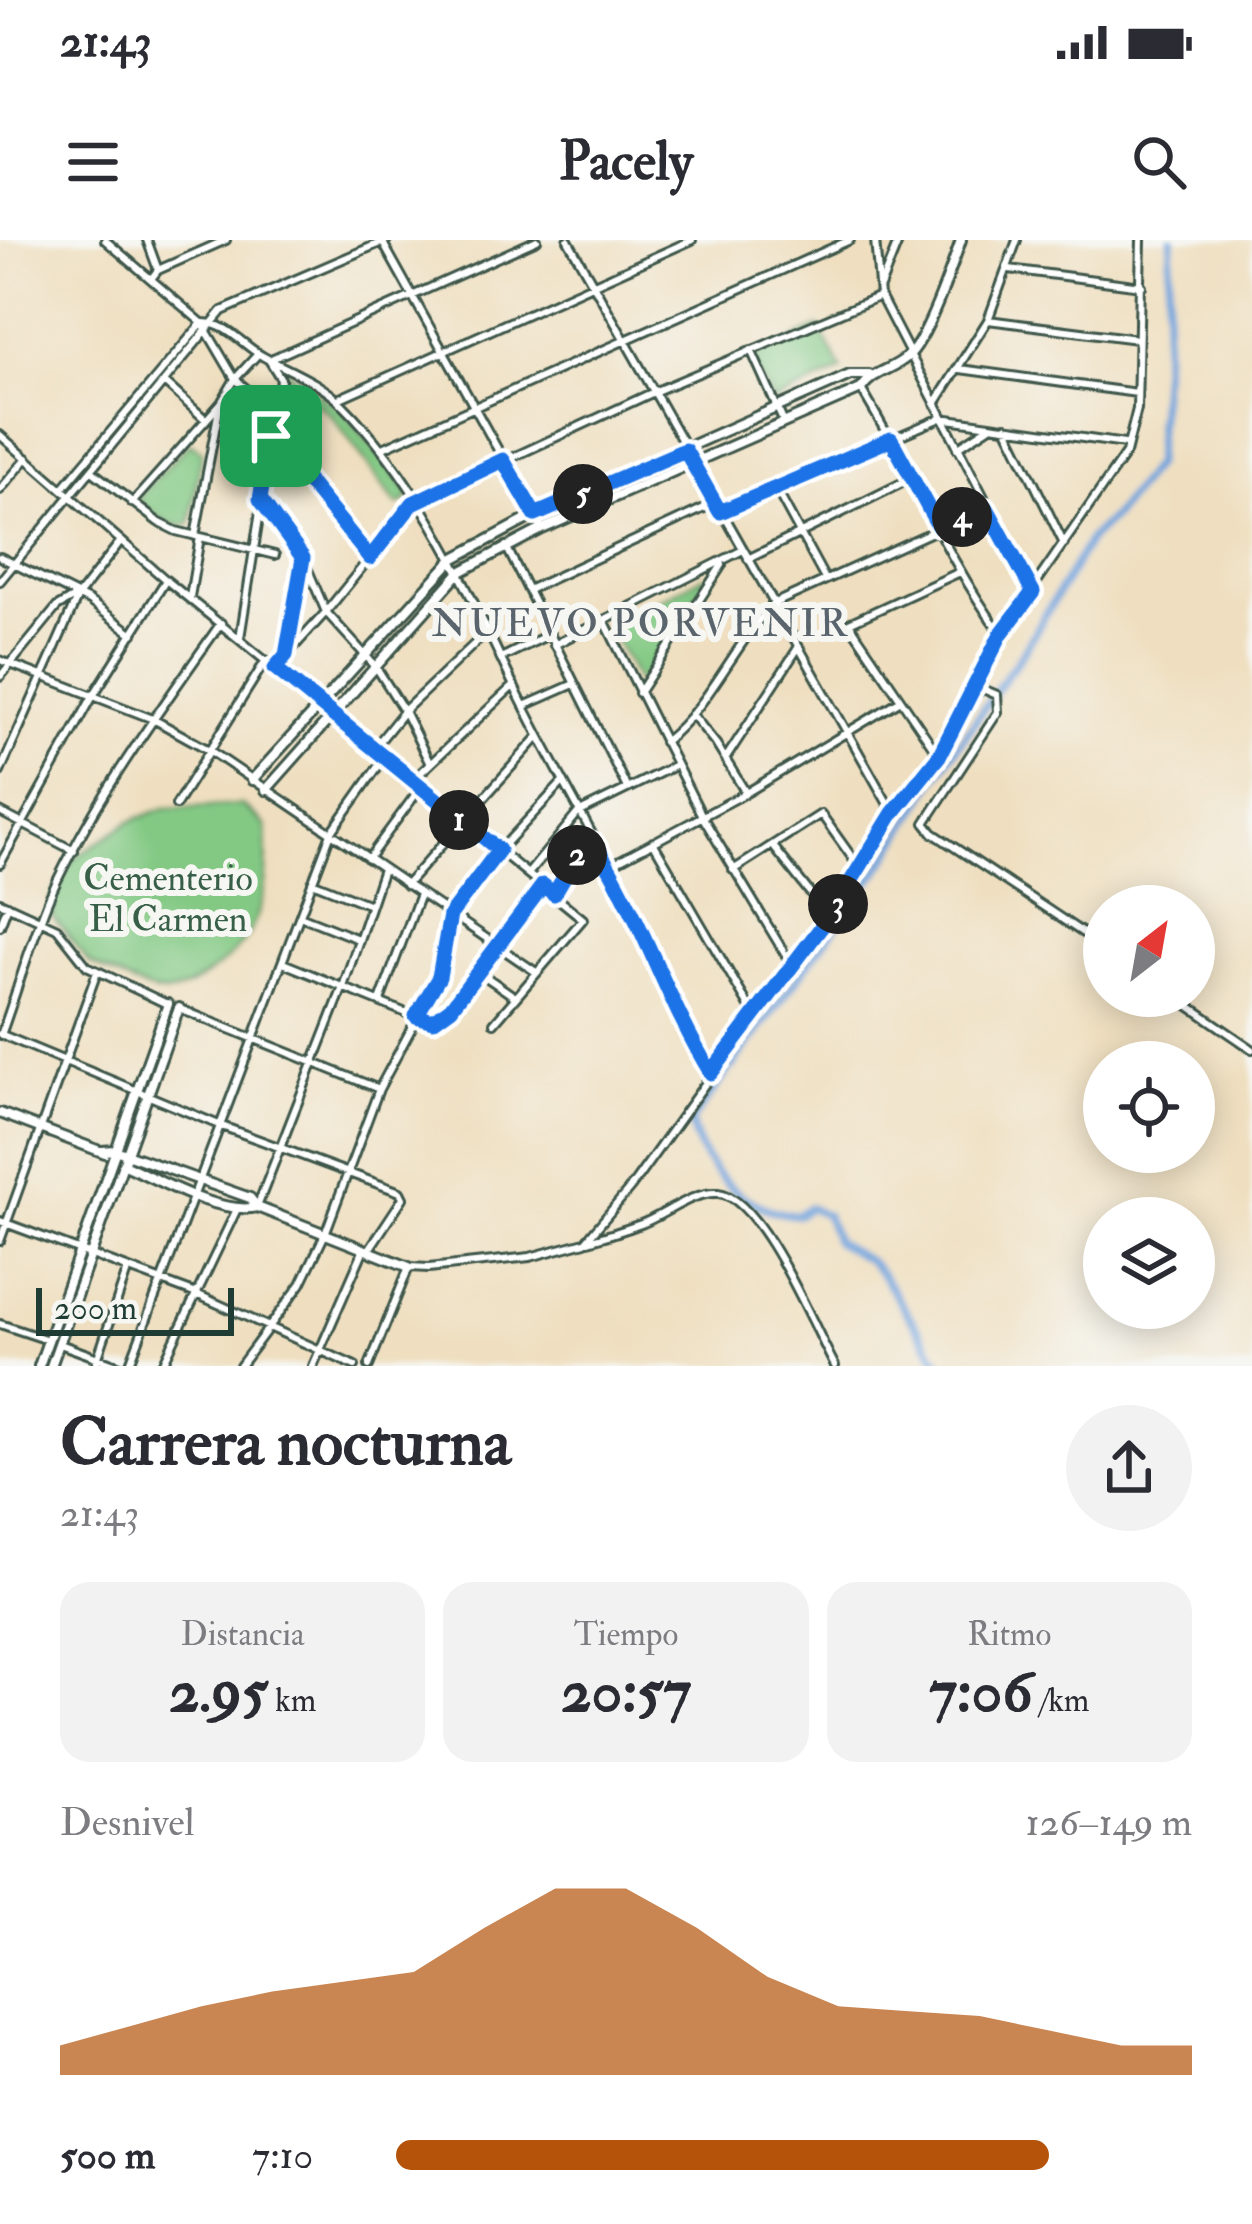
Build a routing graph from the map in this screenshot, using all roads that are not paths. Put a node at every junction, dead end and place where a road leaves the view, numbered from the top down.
1 (105, 240) edge
2 (146, 240) edge
3 (226, 240) edge
4 (537, 240) edge
5 (568, 240) edge
6 (692, 240) edge
7 (850, 240) edge
8 (875, 240) edge
9 (899, 240) edge
10 (961, 240) edge
11 (1017, 240) edge
12 (1141, 240) edge
13 (384, 241) edge
14 (1009, 268) junction
15 (158, 269) junction
16 (151, 280) junction
17 (592, 282) junction
18 (1143, 286) junction
19 (879, 293) junction
20 (411, 295) junction
21 (988, 320) junction
22 (207, 325) junction
23 (624, 339) junction
24 (1137, 339) junction
25 (442, 350) junction
26 (752, 350) junction
27 (258, 354) junction
28 (910, 356) junction
29 (269, 360) junction
30 (960, 369) junction
31 (871, 375) junction
32 (235, 380) junction
33 (164, 382) junction
34 (861, 389) junction
35 (656, 392) junction
36 (1137, 393) junction
37 (338, 400) junction
38 (220, 404) junction
39 (935, 404) junction
40 (474, 405) junction
41 (777, 408) junction
42 (274, 412) junction
43 (941, 418) junction
44 (205, 419) junction
45 (784, 423) junction
46 (992, 424) junction
47 (1006, 426) junction
48 (0, 435) edge
49 (271, 436) junction
50 (891, 439) junction
51 (1125, 444) junction
52 (382, 448) junction
53 (956, 448) junction
54 (685, 450) junction
55 (27, 458) junction
56 (503, 460) junction
57 (692, 464) junction
58 (92, 471) junction
59 (912, 478) junction
60 (775, 487) junction
61 (62, 488) junction
62 (0, 490) edge
63 (71, 497) junction
64 (260, 499) junction
65 (419, 501) junction
66 (132, 503) junction
67 (717, 507) junction
68 (987, 508) junction
69 (535, 515) junction
70 (938, 526) junction
71 (542, 529) junction
72 (799, 534) junction
73 (197, 536) junction
74 (121, 541) junction
75 (1064, 544) junction
76 (506, 546) junction
77 (253, 550) junction
78 (741, 551) junction
79 (275, 555) dead end
80 (0, 557) edge
81 (303, 558) junction
82 (370, 558) junction
83 (453, 560) junction
84 (747, 560) junction
85 (725, 561) junction
86 (15, 563) junction
87 (460, 572) junction
88 (960, 572) junction
89 (825, 579) junction
90 (0, 580) edge
91 (166, 580) junction
92 (527, 590) junction
93 (1033, 592) junction
94 (78, 596) junction
95 (190, 597) junction
96 (773, 604) junction
97 (326, 612) junction
98 (221, 622) junction
99 (604, 622) junction
100 (487, 632) junction
101 (133, 634) junction
102 (550, 634) junction
103 (1001, 634) junction
104 (240, 638) junction
105 (554, 645) junction
106 (798, 648) junction
107 (286, 655) junction
108 (365, 655) junction
109 (501, 658) junction
110 (0, 660) edge
111 (266, 660) junction
112 (10, 664) junction
113 (275, 668) junction
114 (376, 668) junction
115 (40, 676) junction
116 (0, 677) edge
117 (574, 684) junction
118 (514, 686) junction
119 (640, 693) junction
120 (93, 696) junction
121 (970, 699) junction
122 (901, 700) junction
123 (318, 705) junction
124 (524, 706) junction
125 (404, 711) junction
126 (692, 714) junction
127 (333, 716) junction
128 (153, 719) junction
129 (844, 732) junction
130 (539, 736) junction
131 (664, 742) junction
132 (374, 747) junction
133 (209, 750) junction
134 (939, 756) junction
135 (384, 758) junction
136 (726, 758) junction
137 (430, 764) junction
138 (676, 765) junction
139 (0, 772) edge
140 (252, 780) junction
141 (413, 780) junction
142 (562, 783) junction
143 (421, 787) junction
144 (627, 788) junction
145 (266, 790) junction
146 (746, 793) junction
147 (176, 805) dead end
148 (0, 812) edge
149 (578, 813) junction
150 (893, 813) junction
151 (702, 816) junction
152 (26, 822) junction
153 (462, 822) junction
154 (331, 832) junction
155 (652, 842) junction
156 (594, 843) junction
157 (772, 846) junction
158 (499, 850) junction
159 (74, 851) junction
160 (368, 859) junction
161 (0, 864) edge
162 (609, 866) junction
163 (382, 869) junction
164 (734, 870) junction
165 (861, 870) junction
166 (527, 874) junction
167 (312, 882) junction
168 (406, 885) junction
169 (543, 885) junction
170 (420, 894) junction
171 (554, 894) junction
172 (4, 904) edge
173 (370, 904) junction
174 (450, 915) junction
175 (300, 916) junction
176 (829, 917) junction
177 (44, 920) junction
178 (0, 926) edge
179 (1083, 933) edge
180 (358, 939) junction
181 (497, 946) junction
182 (283, 964) junction
183 (791, 964) junction
184 (478, 971) junction
185 (98, 972) junction
186 (536, 972) junction
187 (343, 987) junction
188 (515, 997) junction
189 (380, 1000) junction
190 (168, 1004) junction
191 (179, 1008) junction
192 (754, 1015) junction
193 (416, 1016) junction
194 (1206, 1017) edge
195 (494, 1023) dead end
196 (0, 1035) edge
197 (250, 1038) junction
198 (1252, 1048) edge
199 (64, 1061) junction
200 (313, 1064) junction
201 (711, 1073) junction
202 (136, 1088) junction
203 (379, 1089) junction
204 (148, 1093) junction
205 (0, 1113) edge
206 (219, 1125) junction
207 (38, 1127) junction
208 (280, 1145) junction
209 (114, 1155) junction
210 (125, 1159) junction
211 (347, 1170) junction
212 (197, 1182) junction
213 (192, 1194) junction
214 (257, 1207) junction
215 (237, 1208) junction
216 (3, 1222) edge
217 (325, 1234) junction
218 (0, 1241) edge
219 (585, 1242) junction
220 (366, 1250) junction
221 (85, 1254) junction
222 (409, 1267) junction
223 (128, 1271) junction
224 (159, 1282) junction
225 (194, 1293) junction
226 (0, 1324) edge
227 (273, 1327) junction
228 (54, 1342) junction
229 (319, 1353) junction
230 (96, 1362) edge
231 (39, 1366) edge
232 (51, 1366) edge
233 (120, 1366) edge
234 (129, 1366) edge
235 (162, 1366) edge
236 (240, 1366) edge
237 (313, 1366) edge
238 (355, 1366) edge
239 (368, 1366) edge
240 (835, 1366) edge

1 - 16 street
2 - 15 street
3 - 15 street
4 - 20 street
5 - 17 street
6 - 17 street
7 - 23 street
8 - 19 street
9 - 19 street
10 - 28 street
11 - 14 street
12 - 18 street
13 - 20 street
13 - 22 street
14 - 18 street
14 - 21 street
15 - 16 street
16 - 22 street
17 - 23 street
17 - 25 street
18 - 24 street
19 - 26 street
19 - 28 street
20 - 25 street
20 - 29 street
21 - 24 street
21 - 30 street
22 - 27 street
22 - 32 street
22 - 33 street
22 - 61 street
23 - 35 street
23 - 40 street
24 - 36 street
25 - 37 street
25 - 40 street
26 - 35 street
26 - 41 street
27 - 29 street
27 - 32 street
28 - 31 street
28 - 39 street
29 - 37 street
29 - 42 street
30 - 36 street
30 - 39 street
31 - 34 street
31 - 41 street
32 - 38 street
32 - 42 street
33 - 44 street
33 - 58 street
34 - 45 street
34 - 50 street
35 - 54 street
35 - 56 street
36 - 51 street
37 - 52 street
38 - 44 street
38 - 73 street
39 - 43 street
40 - 52 street
40 - 56 street
41 - 45 street
41 - 54 street
42 - 49 street
43 - 46 street
43 - 50 street
43 - 53 street
44 - 66 street
45 - 57 street
46 - 47 street
46 - 53 street
47 - 51 street
47 - 75 street
48 - 55 street
49 - 64 street
49 - 82 street
50 - 59 street
50 - 60 street
51 - 75 street
52 - 65 street
53 - 68 street
54 - 57 street
54 - 69 street
55 - 61 street
55 - 62 street
56 - 65 street
56 - 69 street
57 - 67 street
57 - 71 street
58 - 63 street
58 - 66 street
59 - 70 street
59 - 72 street
60 - 67 street
60 - 72 street
61 - 63 street
63 - 74 street
63 - 86 street
64 - 77 street
64 - 81 street
65 - 82 street
65 - 83 street
66 - 73 street
67 - 78 street
67 - 92 street
68 - 70 street
68 - 93 street
69 - 71 street
69 - 83 street
70 - 88 street
70 - 89 street
71 - 76 street
72 - 84 street
72 - 89 street
73 - 77 street
73 - 95 street
74 - 91 street
74 - 94 street
75 - 93 street
76 - 87 street
76 - 92 street
77 - 79 street
77 - 104 street
78 - 84 street
78 - 85 street
80 - 86 street
81 - 97 street
81 - 107 street
82 - 97 street
83 - 87 street
83 - 108 street
84 - 96 street
85 - 99 street
85 - 119 street
86 - 90 street
86 - 94 street
87 - 100 street
87 - 114 street
88 - 103 street
88 - 122 street
89 - 96 street
91 - 95 street
91 - 101 street
92 - 102 street
93 - 103 street
94 - 101 street
94 - 112 street
94 - 115 street
95 - 98 street
96 - 106 street
96 - 126 street
97 - 107 street
97 - 108 street
98 - 104 street
98 - 128 street
99 - 105 street
99 - 119 street
100 - 109 street
100 - 125 street
101 - 120 street
102 - 105 street
102 - 109 street
103 - 121 street
104 - 111 street
105 - 117 street
106 - 129 street
106 - 136 street
107 - 113 street
108 - 114 street
108 - 123 street
109 - 118 street
110 - 112 street
111 - 113 street
111 - 133 street
112 - 115 street
112 - 116 street
113 - 123 street
114 - 125 street
114 - 127 street
115 - 120 street
115 - 139 street
117 - 124 street
117 - 144 street
118 - 124 street
118 - 137 street
119 - 131 street
120 - 128 street
120 - 152 street
121 - 134 street
121 - 179 street
122 - 129 street
122 - 134 street
123 - 127 street
123 - 140 street
124 - 130 street
125 - 132 street
125 - 137 street
126 - 131 street
126 - 136 street
127 - 132 street
127 - 145 street
128 - 133 street
128 - 159 street
129 - 146 street
129 - 150 street
130 - 142 street
130 - 153 street
131 - 138 street
132 - 135 street
133 - 140 street
133 - 147 street
134 - 150 street
135 - 141 street
135 - 154 street
136 - 146 street
137 - 141 street
138 - 144 street
138 - 151 street
140 - 145 street
141 - 143 street
142 - 149 street
142 - 158 street
143 - 153 street
143 - 160 street
144 - 149 street
145 - 154 street
146 - 151 street
148 - 152 street
149 - 156 street
149 - 166 street
150 - 165 street
151 - 155 street
151 - 164 street
152 - 159 street
152 - 161 street
153 - 158 street
153 - 168 street
154 - 160 street
154 - 167 street
155 - 162 street
155 - 192 street
156 - 162 street
156 - 171 street
157 - 164 street
157 - 165 street
157 - 176 street
158 - 166 street
158 - 174 street
159 - 177 street
160 - 163 street
162 - 201 street
163 - 168 street
163 - 173 street
164 - 183 street
165 - 176 street
166 - 169 street
167 - 173 street
167 - 175 street
168 - 170 street
169 - 171 street
169 - 181 street
170 - 174 street
170 - 189 street
171 - 186 street
172 - 177 street
172 - 178 street
173 - 180 street
174 - 181 street
174 - 193 street
175 - 180 street
175 - 182 street
176 - 183 street
177 - 185 street
177 - 196 street
180 - 187 street
181 - 184 street
181 - 186 street
182 - 187 street
182 - 197 street
183 - 192 street
184 - 188 street
184 - 193 street
185 - 190 street
185 - 199 street
186 - 188 street
187 - 189 street
187 - 200 street
188 - 195 street
189 - 193 street
190 - 191 street
190 - 202 street
191 - 197 street
191 - 204 street
192 - 201 street
193 - 203 street
194 - 198 street
196 - 199 street
197 - 200 street
197 - 206 street
199 - 202 street
199 - 207 street
200 - 203 street
200 - 208 street
201 - 219 street
202 - 204 street
202 - 209 street
203 - 211 street
204 - 206 street
204 - 210 street
205 - 207 street
206 - 208 street
206 - 212 street
207 - 209 street
207 - 216 street
208 - 211 street
208 - 214 street
209 - 210 street
209 - 221 street
210 - 212 street
210 - 213 street
210 - 221 street
211 - 217 street
211 - 220 street
212 - 213 street
212 - 214 street
213 - 215 street
213 - 224 street
214 - 215 street
214 - 217 street
215 - 225 street
216 - 218 street
216 - 221 street
217 - 220 street
217 - 227 street
219 - 222 street
219 - 240 street
220 - 222 street
220 - 229 street
221 - 223 street
221 - 228 street
222 - 239 street
223 - 224 street
223 - 230 street
224 - 225 street
224 - 234 street
225 - 227 street
225 - 235 street
226 - 228 street
227 - 229 street
227 - 236 street
228 - 230 street
228 - 231 street
228 - 232 street
229 - 237 street
229 - 238 street
230 - 233 street

